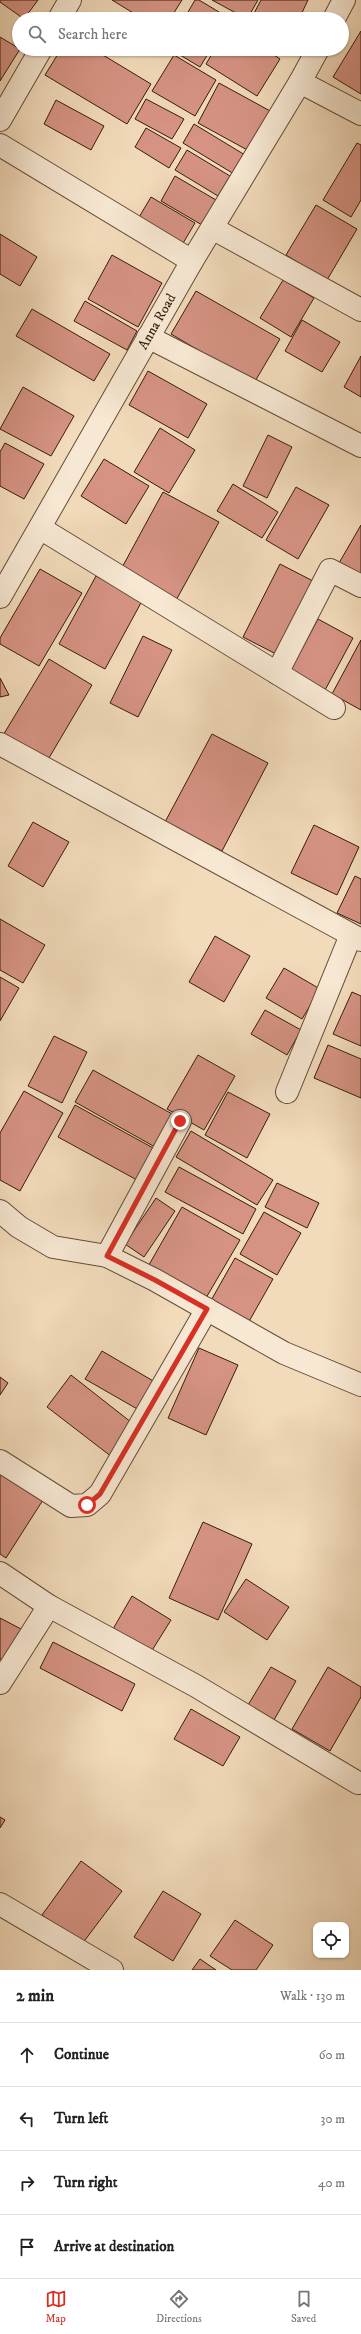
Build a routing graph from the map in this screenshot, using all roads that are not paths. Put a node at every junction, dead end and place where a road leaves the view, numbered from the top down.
1 (70, 0) edge
2 (344, 0) edge
3 (63, 12) edge
4 (338, 12) edge
5 (37, 56) edge
6 (314, 56) edge
7 (300, 82) junction
8 (361, 114) edge
9 (0, 120) edge
10 (0, 145) edge
11 (212, 228) junction
12 (192, 261) junction
13 (361, 310) edge
14 (148, 337) junction
15 (361, 446) edge
16 (40, 528) junction
17 (361, 586) edge
18 (0, 598) edge
19 (277, 673) junction
20 (334, 708) dead end
21 (0, 744) edge
22 (356, 938) edge
23 (286, 1092) dead end
24 (180, 1121) dead end
25 (0, 1211) edge
26 (107, 1256) junction
27 (207, 1309) junction
28 (361, 1385) edge
29 (0, 1461) edge
30 (0, 1573) edge
31 (49, 1606) junction
32 (0, 1683) edge
33 (358, 1783) dead end
34 (0, 1904) edge
35 (112, 1970) edge

1 - 3 street
2 - 4 street
5 - 9 street
6 - 7 street, Anna Road
7 - 8 street
7 - 11 street, Anna Road
10 - 12 street
11 - 12 street, Anna Road
11 - 13 street
12 - 14 street, Anna Road
14 - 15 street
14 - 16 street, Anna Road
16 - 18 street, Anna Road
16 - 19 street
17 - 19 street
19 - 20 street
21 - 22 street
22 - 23 street
24 - 26 street
25 - 26 street
26 - 27 street
27 - 28 street
27 - 29 street
30 - 31 street
31 - 32 street
31 - 33 street
34 - 35 street

